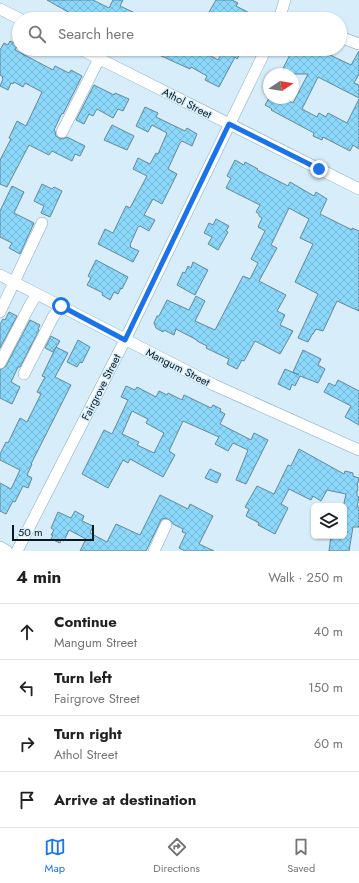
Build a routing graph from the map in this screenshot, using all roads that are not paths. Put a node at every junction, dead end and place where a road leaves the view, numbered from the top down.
1 (285, 0) edge
2 (0, 9) edge
3 (282, 12) edge
4 (12, 15) edge
5 (347, 40) edge
6 (359, 44) edge
7 (93, 56) edge
8 (263, 56) edge
9 (99, 59) junction
10 (229, 124) junction
11 (62, 132) dead end
12 (359, 189) edge
13 (42, 223) dead end
14 (0, 275) edge
15 (14, 282) junction
16 (37, 294) junction
17 (61, 306) junction
18 (0, 312) edge
19 (125, 340) junction
20 (0, 363) edge
21 (24, 374) dead end
22 (359, 450) edge
23 (166, 525) dead end
24 (0, 547) edge
25 (7, 551) edge
26 (16, 551) edge
27 (154, 551) edge

1 - 3 street
2 - 4 street
5 - 6 street
7 - 9 street, Athol Street
8 - 10 street, Fairgrove Street
9 - 10 street, Athol Street
9 - 11 street
10 - 12 street, Athol Street
10 - 19 street, Fairgrove Street
13 - 15 street
14 - 15 street, Mangum Street
15 - 16 street, Mangum Street
15 - 18 street
16 - 17 street, Mangum Street
16 - 20 street
17 - 19 street, Mangum Street
17 - 21 street
19 - 22 street, Mangum Street
19 - 26 street, Fairgrove Street
23 - 27 street
24 - 25 street

